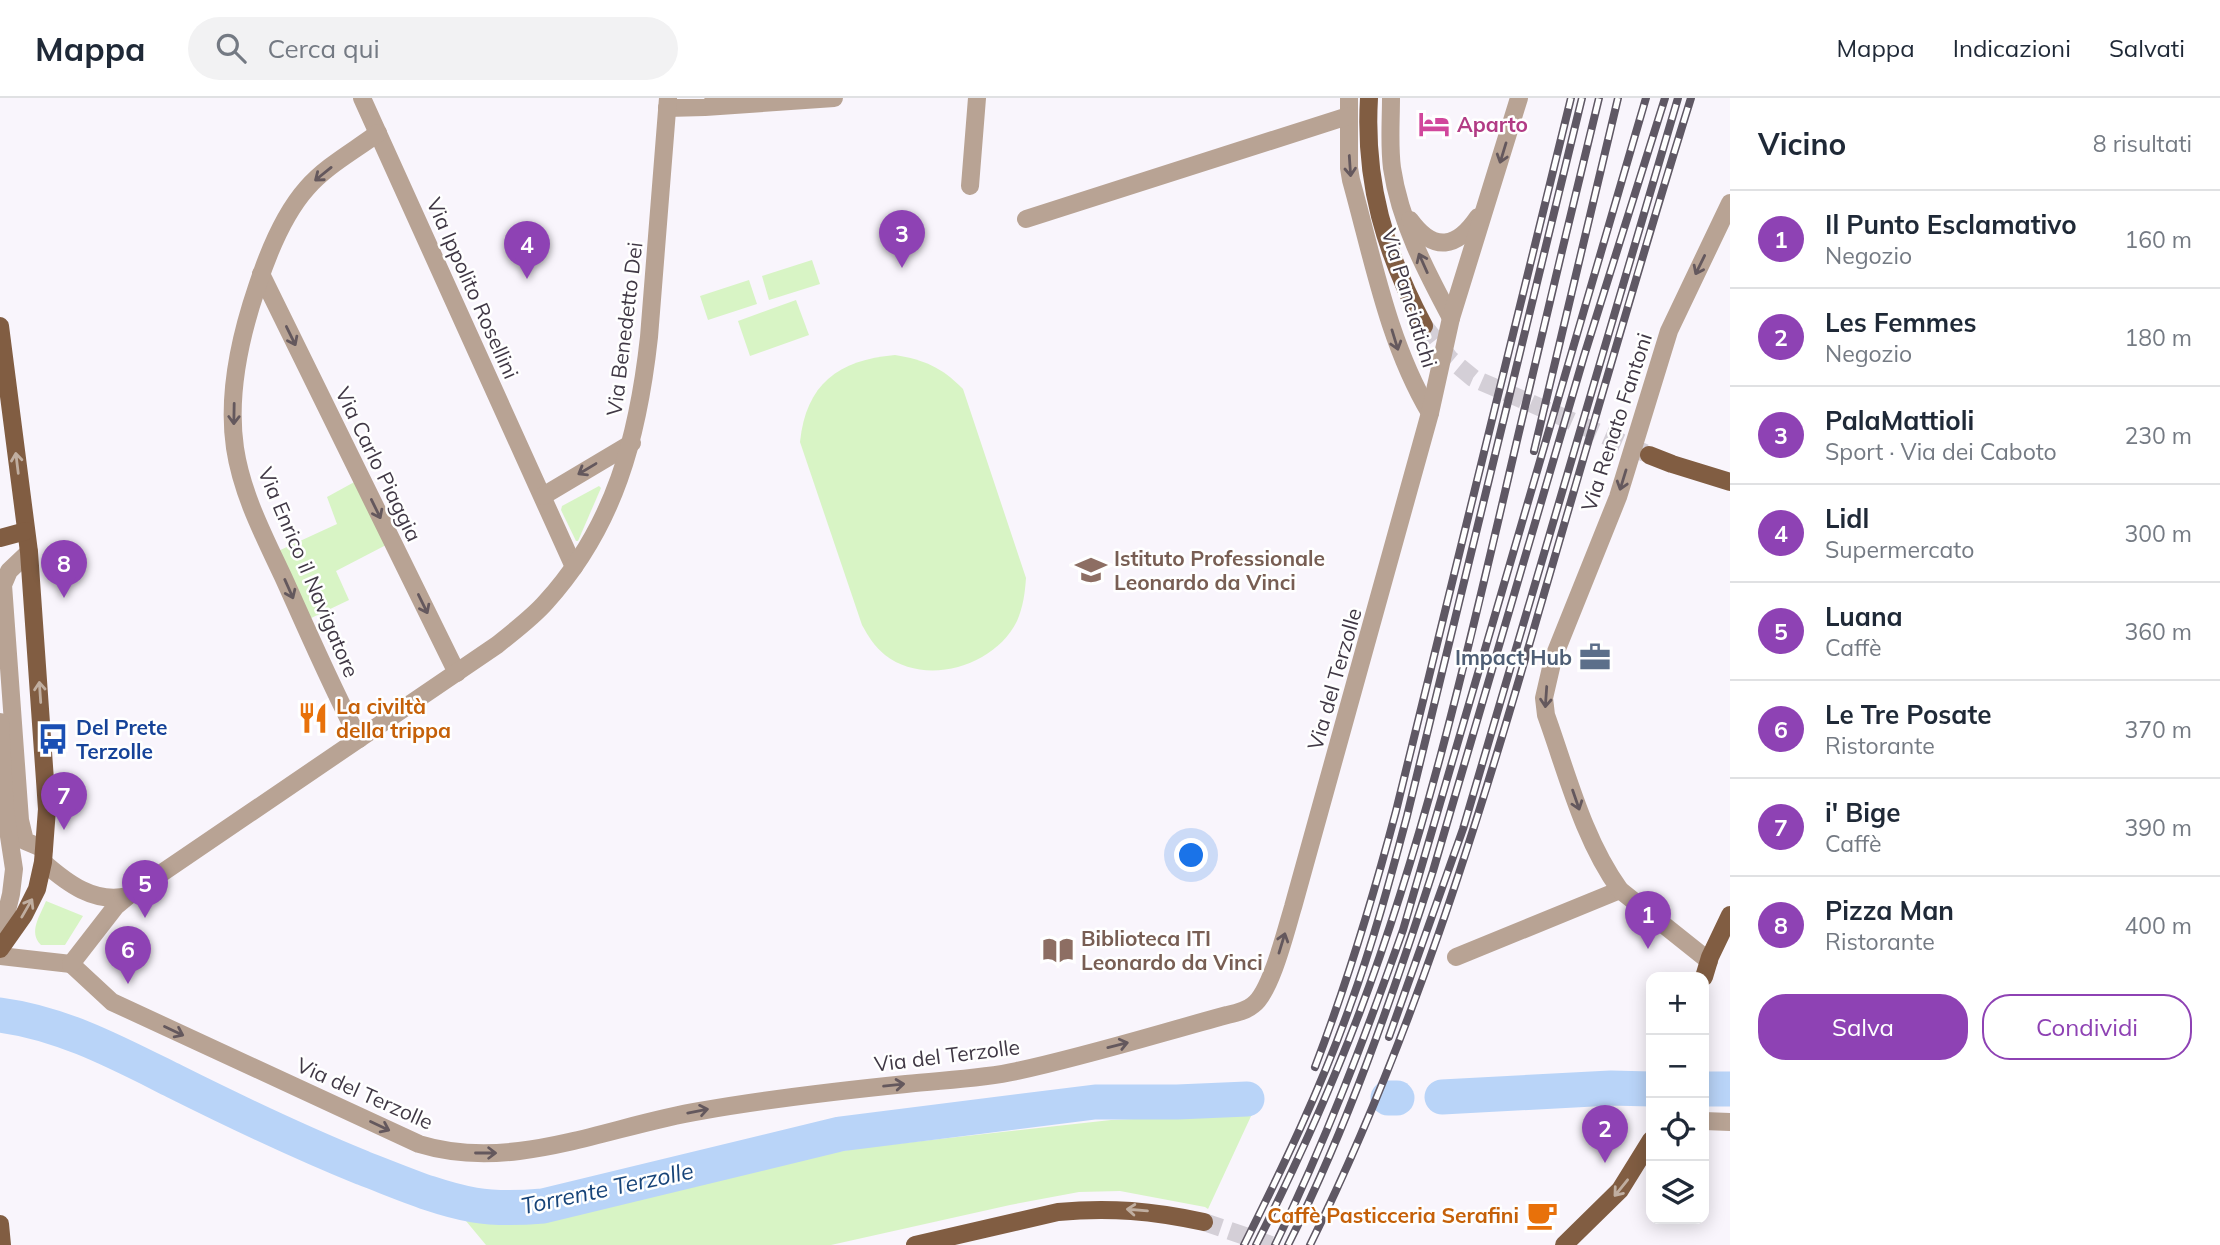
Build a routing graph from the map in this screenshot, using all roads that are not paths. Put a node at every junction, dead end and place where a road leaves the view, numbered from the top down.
1 (362, 98) edge
2 (834, 98) edge
3 (977, 98) edge
4 (1369, 98) edge
5 (1391, 98) edge
6 (1519, 98) edge
7 (667, 103) edge
8 (1349, 107) edge
9 (378, 133) junction
10 (970, 186) dead end
11 (1730, 203) edge
12 (1401, 206) junction
13 (1485, 207) junction
14 (1026, 219) dead end
15 (261, 274) junction
16 (1451, 318) junction
17 (0, 326) edge
18 (1424, 326) tunnel mouth
19 (1430, 413) junction
20 (632, 443) junction
21 (1649, 455) tunnel mouth
22 (1730, 482) edge
23 (543, 496) junction
24 (26, 531) junction
25 (0, 538) edge
26 (29, 552) junction
27 (575, 567) junction
28 (457, 673) junction
29 (0, 720) edge
30 (359, 739) junction
31 (43, 855) junction
32 (1620, 890) junction
33 (122, 901) junction
34 (1730, 915) edge
35 (0, 940) edge
36 (0, 948) edge
37 (0, 956) edge
38 (1455, 957) dead end
39 (71, 964) junction
40 (1706, 969) edge
41 (1709, 1121) edge
42 (1730, 1122) edge
43 (1646, 1148) edge
44 (1204, 1222) tunnel mouth
45 (0, 1224) edge
46 (1582, 1229) junction
47 (2, 1245) edge
48 (915, 1245) edge
49 (1564, 1245) edge
50 (1572, 1245) edge

1 - 9 street, Via Ippolito Rosellini
2 - 7 street
3 - 10 street
4 - 18 main road
5 - 12 street, Via Panciatichi
6 -> 13 street
7 - 20 street, Via Benedetto Dei
8 - 14 street, Via Panciatichi
8 -> 19 street, Via Panciatichi
9 -> 15 street, Via Enrico il Navigatore
9 - 23 street, Via Ippolito Rosellini
11 -> 32 street, Via Renato Fantoni
12 - 13 street
16 -> 12 street, Via Panciatichi
13 - 16 street
15 -> 28 street, Via Carlo Piaggia
15 -> 30 street, Via Enrico il Navigatore
16 - 19 street, Via Panciatichi
24 -> 17 main road
39 -> 19 street, Via del Terzolle
20 -> 23 street
20 - 27 street, Via Benedetto Dei
21 - 22 main road
23 - 27 street, Via Ippolito Rosellini
24 - 25 main road
24 - 26 main road
31 -> 26 main road
26 - 31 street
27 - 28 street, Via Benedetto Dei
28 - 30 street, Via Benedetto Dei
29 - 35 street
30 - 33 street, Via Benedetto Dei
31 - 33 street
36 -> 31 main road
32 - 38 street
32 - 40 street
33 - 39 street, Via Benedetto Dei
34 - 40 main road
37 - 39 street
41 - 42 street
43 -> 46 main road
44 -> 48 main road
45 - 47 main road
46 - 49 main road
46 - 50 street

